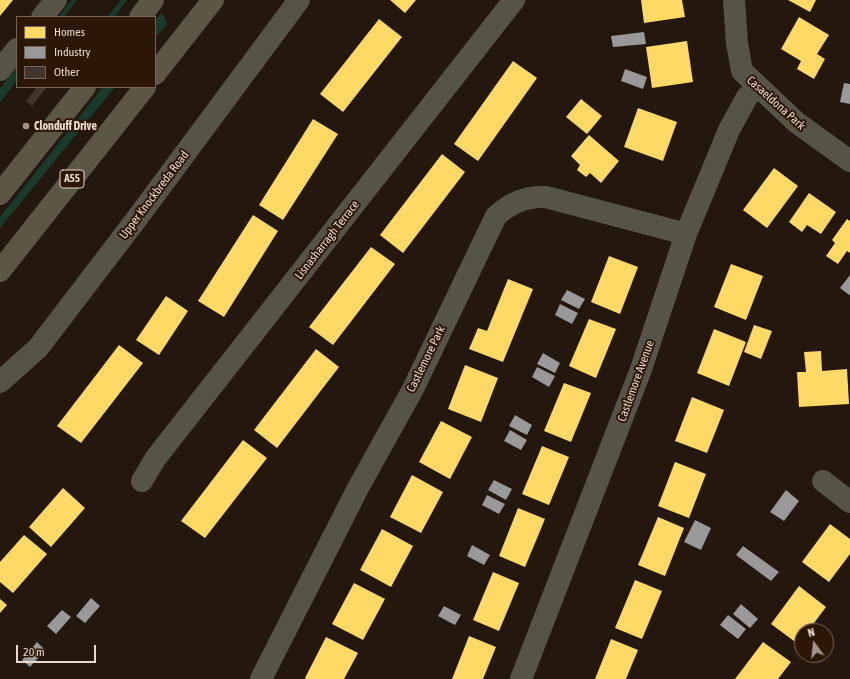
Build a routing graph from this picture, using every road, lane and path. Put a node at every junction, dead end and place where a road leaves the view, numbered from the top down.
1 (56, 0) edge
2 (153, 0) edge
3 (213, 0) edge
4 (299, 0) edge
5 (514, 0) edge
6 (734, 0) edge
7 (43, 16) edge
8 (141, 16) edge
9 (16, 50) edge
10 (0, 70) edge
11 (156, 73) edge
12 (757, 87) junction
13 (84, 88) edge
14 (144, 88) edge
15 (850, 161) edge
16 (0, 194) edge
17 (686, 234) junction
18 (0, 271) edge
19 (0, 382) edge
20 (142, 480) dead end
21 (823, 481) dead end
22 (850, 502) edge
23 (261, 679) edge
24 (521, 679) edge

1 - 7 street
2 - 8 highway
3 - 11 highway
4 - 19 street, Upper Knockbreda Road
5 - 20 street, Lisnasharragh Terrace
6 - 12 street, Casaeldona Park
9 - 10 street
12 - 15 street, Casaeldona Park
12 - 17 street, Castlemore Avenue
13 - 16 highway
14 - 18 highway, A55
17 - 23 street, Castlemore Park
17 - 24 street, Castlemore Avenue
21 - 22 street

